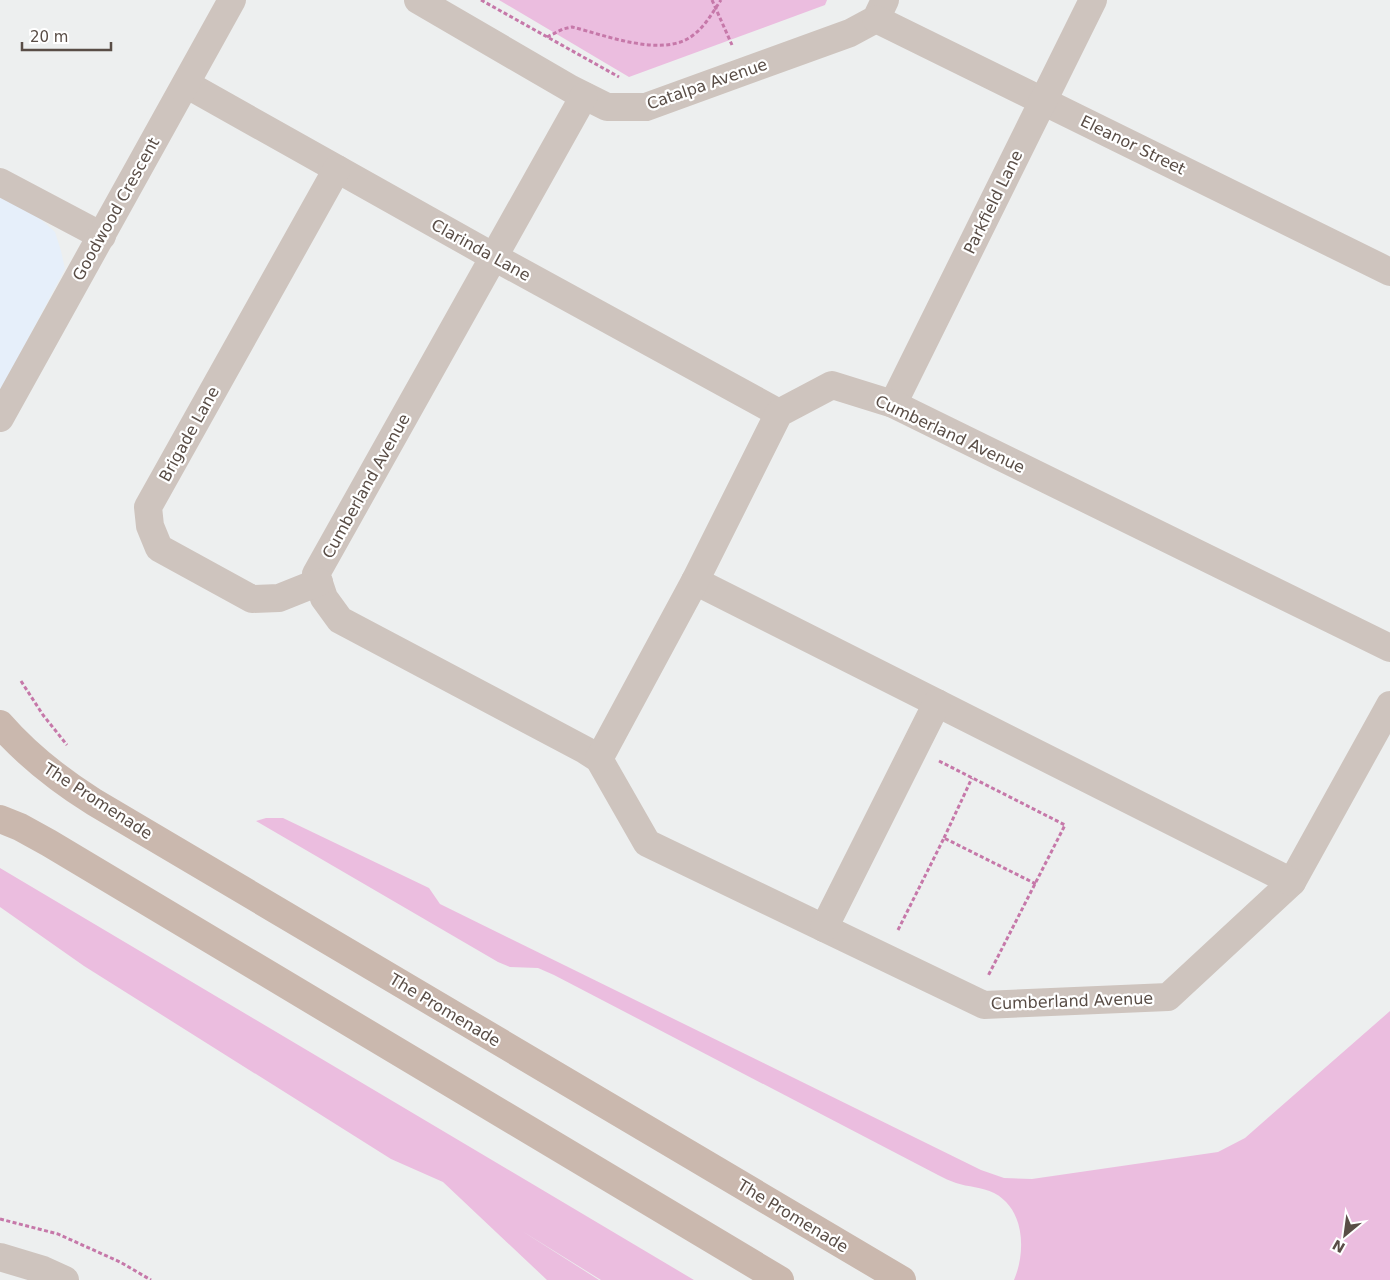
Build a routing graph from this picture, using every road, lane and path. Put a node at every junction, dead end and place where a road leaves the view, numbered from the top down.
1 (232, 0) edge
2 (418, 0) edge
3 (481, 0) edge
4 (712, 0) edge
5 (721, 0) edge
6 (1093, 0) edge
7 (715, 8) junction
8 (880, 9) edge
9 (547, 37) junction
10 (745, 71) junction
11 (625, 80) dead end
12 (186, 84) junction
13 (584, 96) junction
14 (1043, 101) junction
15 (337, 169) junction
16 (0, 182) edge
17 (102, 236) junction
18 (494, 257) junction
19 (1390, 272) edge
20 (893, 404) junction
21 (779, 413) junction
22 (0, 418) edge
23 (695, 581) junction
24 (319, 582) junction
25 (1390, 648) edge
26 (937, 702) junction
27 (1390, 705) edge
28 (0, 724) edge
29 (914, 749) junction
30 (599, 759) junction
31 (972, 778) junction
32 (0, 819) edge
33 (944, 838) junction
34 (1292, 882) junction
35 (1036, 884) junction
36 (824, 928) junction
37 (906, 934) dead end
38 (981, 972) dead end
39 (0, 1219) edge
40 (0, 1257) edge
41 (65, 1280) edge
42 (151, 1280) edge
43 (780, 1280) edge
44 (902, 1280) edge

1 - 12 street, Goodwood Crescent
2 - 13 street, Catalpa Avenue
3 - 9 path
4 - 7 path
5 - 7 path
6 - 14 street, Parkfield Lane
7 - 9 path
7 - 10 path
8 - 10 street, Catalpa Avenue
8 - 14 street, Eleanor Street
9 - 11 path
10 - 13 street, Catalpa Avenue
12 - 15 street, Clarinda Lane
12 - 17 street, Goodwood Crescent
13 - 18 street, Cumberland Avenue
14 - 19 street, Eleanor Street
14 - 20 street, Parkfield Lane
15 - 18 street, Clarinda Lane
15 - 24 street, Brigade Lane
16 - 17 street
17 - 22 street, Goodwood Crescent
18 - 21 street, Clarinda Lane
18 - 24 street, Cumberland Avenue
20 - 21 street, Cumberland Avenue
20 - 25 street, Cumberland Avenue
21 - 23 street
23 - 26 street
23 - 30 street
24 - 30 street, Cumberland Avenue
26 - 29 street
26 - 34 street
27 - 34 street, Cumberland Avenue
28 - 44 main road, The Promenade
29 - 31 path
29 - 36 street
30 - 36 street, Cumberland Avenue
31 - 33 path
31 - 35 path
32 - 43 main road
33 - 35 path
33 - 37 path
34 - 36 street, Cumberland Avenue
35 - 38 path
39 - 42 path
40 - 41 street

